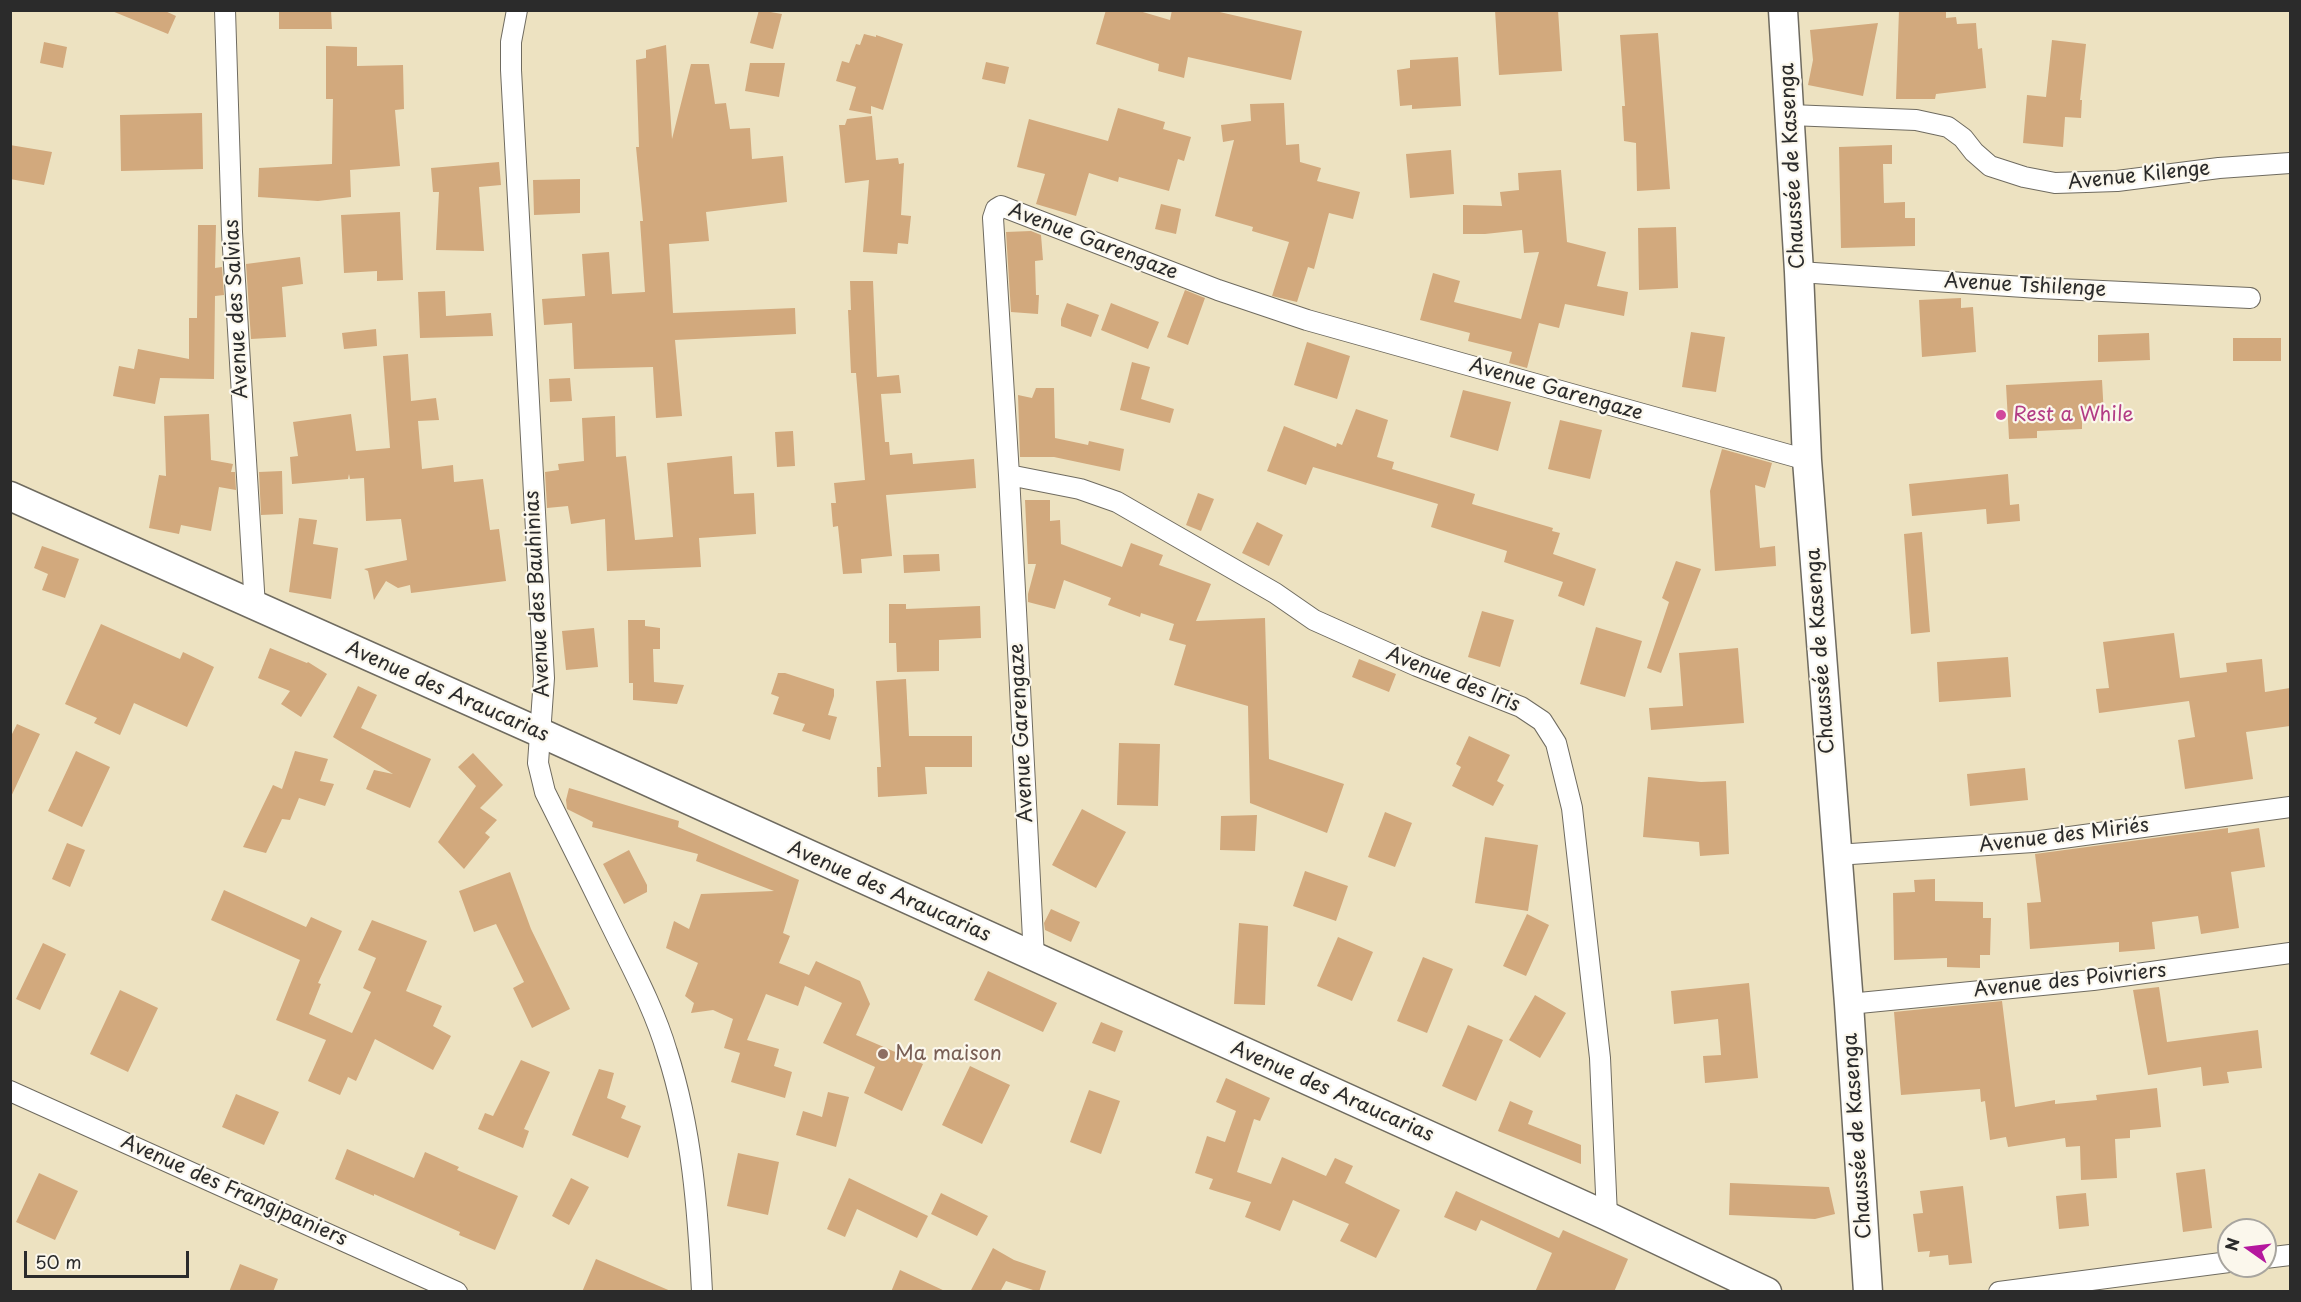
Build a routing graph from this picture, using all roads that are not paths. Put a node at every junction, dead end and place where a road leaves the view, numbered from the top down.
1 (225, 10) edge
2 (517, 10) edge
3 (1783, 10) edge
4 (1790, 115) junction
5 (2290, 163) edge
6 (1799, 272) junction
7 (2250, 298) dead end
8 (1807, 460) junction
9 (1010, 475) junction
10 (10, 496) edge
11 (255, 607) junction
12 (541, 733) junction
13 (2290, 807) edge
14 (1836, 855) junction
15 (2290, 953) edge
16 (1034, 958) junction
17 (1849, 1004) junction
18 (10, 1091) edge
19 (1607, 1216) junction
20 (2217, 1264) edge
21 (457, 1292) edge
22 (702, 1292) edge
23 (1767, 1292) edge
24 (1868, 1292) edge
25 (1999, 1292) edge

1 - 11 street, Avenue des Salvias
2 - 12 street, Avenue des Bauhinias
3 - 4 street, Chaussée de Kasenga
4 - 5 street, Avenue Kilenge
4 - 6 street, Chaussée de Kasenga
6 - 7 street, Avenue Tshilenge
6 - 8 street, Chaussée de Kasenga
8 - 9 street, Avenue Garengaze
8 - 14 street, Chaussée de Kasenga
9 - 16 street, Avenue Garengaze
9 - 19 street, Avenue des Iris
10 - 11 street, Avenue des Araucarias
11 - 12 street, Avenue des Araucarias
12 - 16 street, Avenue des Araucarias
12 - 22 street, Avenue des Bauhinias
13 - 14 street, Avenue des Miriés
14 - 17 street, Chaussée de Kasenga
15 - 17 street, Avenue des Poivriers
16 - 19 street, Avenue des Araucarias
17 - 24 street, Chaussée de Kasenga
18 - 21 street, Avenue des Frangipaniers
19 - 23 street, Avenue des Araucarias
20 - 25 street

